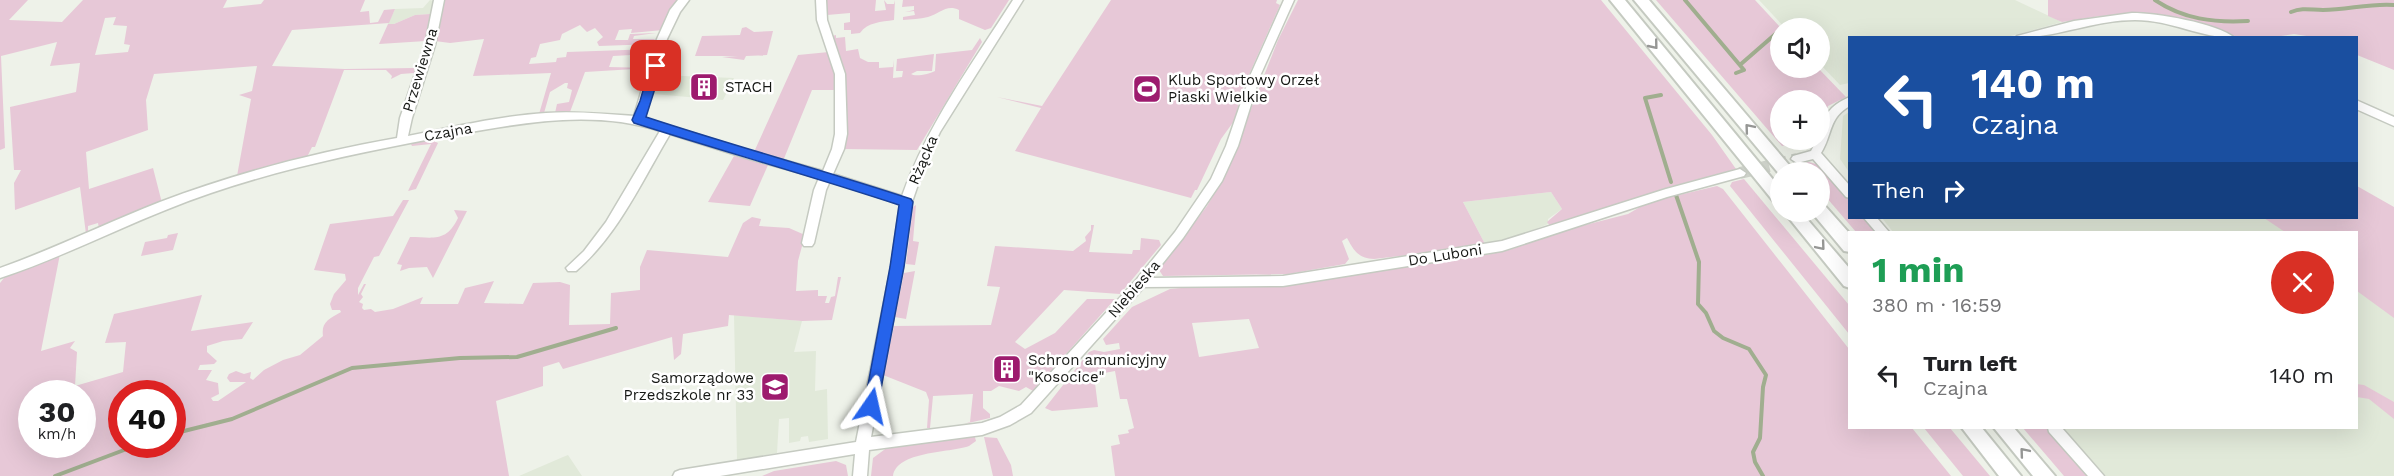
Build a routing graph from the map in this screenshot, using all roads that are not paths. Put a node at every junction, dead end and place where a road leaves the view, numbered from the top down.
1 (439, 0) edge
2 (684, 0) edge
3 (821, 0) edge
4 (1018, 0) edge
5 (1289, 0) edge
6 (1617, 0) edge
7 (1641, 0) edge
8 (2028, 36) edge
9 (2223, 36) edge
10 (1848, 102) edge
11 (2358, 105) edge
12 (638, 120) junction
13 (2394, 122) edge
14 (667, 129) junction
15 (402, 140) junction
16 (1815, 154) junction
17 (1797, 159) tunnel mouth
18 (1779, 162) edge
19 (1740, 173) tunnel mouth
20 (827, 176) junction
21 (1770, 186) edge
22 (1848, 192) edge
23 (906, 202) junction
24 (1871, 219) edge
25 (1800, 222) edge
26 (1829, 222) edge
27 (1882, 231) edge
28 (808, 243) dead end
29 (1848, 244) edge
30 (572, 268) dead end
31 (0, 273) edge
32 (1848, 279) edge
33 (1141, 282) junction
34 (1972, 429) edge
35 (2004, 429) edge
36 (2055, 429) edge
37 (862, 446) junction
38 (680, 476) edge
39 (860, 476) edge
40 (2011, 476) edge
41 (2044, 476) edge
42 (2097, 476) edge

1 - 15 street, Przewiewna
2 - 12 street
3 - 20 street
4 - 23 street, Rżącka
5 - 33 street, Niebieska
6 -> 21 highway
18 -> 7 highway
8 - 9 street
10 - 16 street
11 - 13 street
12 - 14 street, Czajna
12 - 15 street, Czajna
14 - 20 street, Czajna
14 - 30 street
15 - 31 street, Czajna
16 - 17 street
16 - 22 street
19 - 33 street, Do Luboni
20 - 23 street, Czajna
20 - 28 street
23 - 37 street, Rżącka
24 - 27 street
25 -> 32 highway
26 - 29 highway
33 - 37 street, Niebieska
34 - 40 highway
41 -> 35 highway
36 - 42 street
37 - 38 street, Niebieska
37 - 39 street, Rżącka

